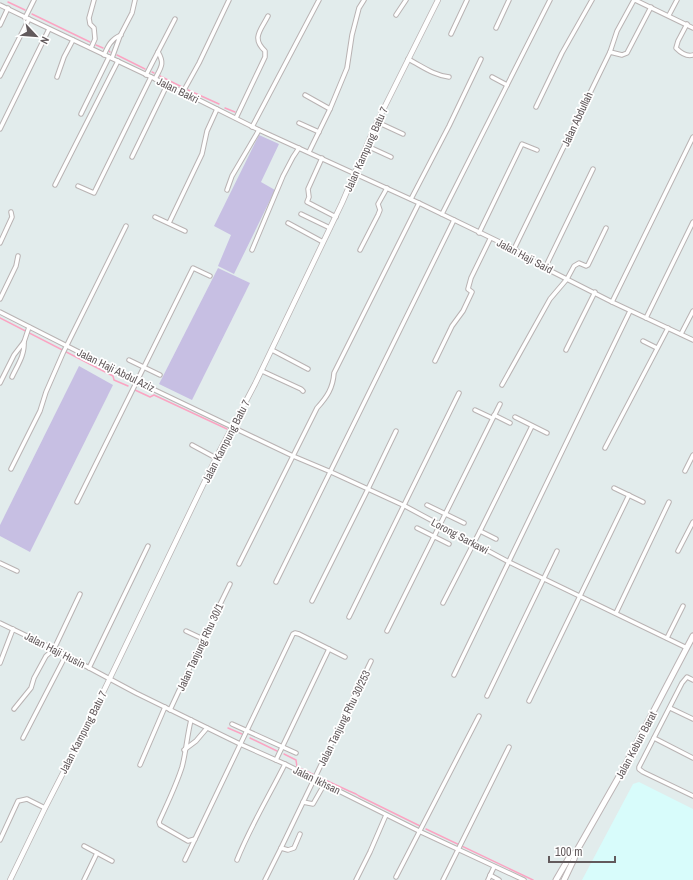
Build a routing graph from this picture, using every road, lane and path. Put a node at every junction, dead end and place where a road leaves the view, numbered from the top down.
1 (34, 0) edge
2 (94, 0) edge
3 (136, 0) edge
4 (229, 0) edge
5 (319, 0) edge
6 (364, 0) edge
7 (406, 0) edge
8 (438, 0) edge
9 (467, 0) edge
10 (509, 0) edge
11 (550, 0) edge
12 (592, 0) edge
13 (635, 0) edge
14 (677, 0) edge
15 (0, 5) edge
16 (651, 7) junction
17 (8, 8) junction
18 (396, 15) dead end
19 (268, 16) dead end
20 (669, 16) junction
21 (27, 19) junction
22 (175, 19) dead end
23 (687, 24) junction
24 (0, 25) edge
25 (49, 28) junction
26 (496, 28) dead end
27 (693, 28) edge
28 (451, 34) dead end
29 (121, 35) junction
30 (73, 40) junction
31 (91, 48) junction
32 (158, 52) junction
33 (610, 52) junction
34 (104, 54) junction
35 (693, 55) edge
36 (110, 57) junction
37 (408, 59) junction
38 (481, 59) dead end
39 (118, 61) junction
40 (0, 76) edge
41 (148, 76) junction
42 (57, 77) dead end
43 (492, 77) dead end
44 (449, 78) dead end
45 (155, 79) junction
46 (167, 85) junction
47 (507, 85) junction
48 (183, 92) junction
49 (305, 95) dead end
50 (536, 107) dead end
51 (330, 109) junction
52 (217, 110) junction
53 (81, 114) dead end
54 (236, 118) junction
55 (377, 122) junction
56 (299, 123) dead end
57 (252, 127) junction
58 (0, 129) edge
59 (259, 130) junction
60 (319, 132) junction
61 (403, 134) dead end
62 (693, 138) edge
63 (367, 146) junction
64 (299, 148) junction
65 (536, 150) dead end
66 (309, 152) junction
67 (132, 157) dead end
68 (391, 157) dead end
69 (322, 158) junction
70 (593, 169) dead end
71 (355, 175) junction
72 (55, 185) dead end
73 (78, 186) dead end
74 (387, 188) junction
75 (227, 190) dead end
76 (411, 199) junction
77 (419, 202) junction
78 (11, 212) dead end
79 (301, 214) dead end
80 (442, 214) junction
81 (155, 217) dead end
82 (336, 217) junction
83 (454, 220) junction
84 (693, 222) edge
85 (169, 223) junction
86 (288, 223) dead end
87 (126, 226) dead end
88 (330, 228) junction
89 (606, 228) dead end
90 (184, 231) dead end
91 (479, 233) junction
92 (490, 239) junction
93 (323, 242) junction
94 (0, 243) edge
95 (514, 249) junction
96 (252, 250) dead end
97 (360, 250) dead end
98 (18, 256) dead end
99 (545, 268) junction
100 (210, 276) dead end
101 (567, 279) junction
102 (595, 292) junction
103 (0, 299) edge
104 (612, 302) junction
105 (630, 311) junction
106 (693, 311) edge
107 (0, 312) edge
108 (646, 318) junction
109 (29, 328) junction
110 (668, 328) junction
111 (681, 334) junction
112 (693, 340) edge
113 (642, 341) dead end
114 (24, 342) junction
115 (66, 347) junction
116 (657, 348) junction
117 (272, 350) junction
118 (566, 350) dead end
119 (130, 360) dead end
120 (435, 361) dead end
121 (144, 367) junction
122 (308, 369) dead end
123 (262, 371) junction
124 (160, 375) dead end
125 (12, 377) dead end
126 (138, 382) junction
127 (0, 383) edge
128 (502, 385) dead end
129 (303, 391) dead end
130 (459, 393) dead end
131 (500, 404) dead end
132 (475, 410) dead end
133 (493, 417) junction
134 (515, 417) dead end
135 (510, 423) dead end
136 (232, 426) junction
137 (532, 426) junction
138 (396, 430) dead end
139 (547, 433) dead end
140 (192, 445) dead end
141 (605, 448) dead end
142 (293, 456) junction
143 (693, 456) edge
144 (216, 458) junction
145 (11, 469) dead end
146 (685, 471) dead end
147 (331, 472) junction
148 (614, 488) dead end
149 (368, 489) junction
150 (629, 495) junction
151 (77, 502) dead end
152 (644, 502) dead end
153 (669, 502) dead end
154 (427, 505) dead end
155 (405, 506) junction
156 (445, 514) junction
157 (693, 522) edge
158 (464, 523) dead end
159 (440, 524) junction
160 (417, 528) dead end
161 (480, 531) junction
162 (434, 537) junction
163 (496, 539) dead end
164 (474, 542) junction
165 (449, 544) dead end
166 (148, 546) dead end
167 (558, 551) dead end
168 (678, 551) dead end
169 (509, 562) junction
170 (0, 563) edge
171 (239, 564) dead end
172 (17, 571) dead end
173 (544, 579) junction
174 (276, 582) dead end
175 (230, 584) dead end
176 (80, 594) dead end
177 (580, 596) junction
178 (312, 601) dead end
179 (443, 603) dead end
180 (683, 606) dead end
181 (616, 613) junction
182 (349, 617) dead end
183 (0, 623) edge
184 (13, 629) junction
185 (186, 631) dead end
186 (387, 631) dead end
187 (693, 636) edge
188 (667, 638) junction
189 (202, 639) junction
190 (687, 648) junction
191 (54, 649) junction
192 (329, 649) junction
193 (66, 655) junction
194 (345, 657) dead end
195 (371, 661) dead end
196 (0, 663) edge
197 (501, 667) junction
198 (89, 668) junction
199 (506, 670) dead end
200 (454, 675) dead end
201 (110, 679) junction
202 (693, 680) edge
203 (487, 696) dead end
204 (529, 701) dead end
205 (164, 707) junction
206 (670, 708) junction
207 (14, 709) dead end
208 (170, 710) junction
209 (479, 716) dead end
210 (693, 719) edge
211 (191, 720) junction
212 (232, 724) dead end
213 (207, 728) junction
214 (246, 730) junction
215 (23, 738) dead end
216 (654, 738) junction
217 (240, 744) junction
218 (509, 747) dead end
219 (282, 748) junction
220 (184, 750) junction
221 (296, 753) dead end
222 (693, 758) edge
223 (276, 760) junction
224 (285, 764) junction
225 (140, 765) dead end
226 (315, 777) junction
227 (325, 784) junction
228 (693, 796) edge
229 (303, 802) junction
230 (44, 808) junction
231 (386, 814) junction
232 (421, 832) junction
233 (300, 834) dead end
234 (195, 839) junction
235 (0, 840) edge
236 (84, 846) dead end
237 (460, 847) junction
238 (281, 848) junction
239 (576, 852) junction
240 (97, 853) junction
241 (185, 860) dead end
242 (237, 860) dead end
243 (112, 861) dead end
244 (494, 866) junction
245 (490, 875) junction
246 (396, 877) dead end
247 (10, 880) edge
248 (84, 880) edge
249 (265, 880) edge
250 (356, 880) edge
251 (443, 880) edge
252 (488, 880) edge
253 (499, 880) edge
254 (524, 880) edge
255 (556, 880) edge
256 (564, 880) edge

1 - 21 street
2 - 31 street
3 - 29 street
4 - 48 street
5 - 57 street
6 - 51 street
7 - 18 street
8 - 37 street, Jalan Kampung Batu 7
9 - 28 street
10 - 26 street
11 - 47 street
12 - 50 street
13 - 16 street
13 - 33 street, Jalan Abdullah
14 - 20 street
15 - 17 street, Jalan Bakri
16 - 20 street
16 - 33 street
17 - 21 street, Jalan Bakri
17 - 24 street
19 - 54 street
20 - 23 street
21 - 25 street, Jalan Bakri
21 - 40 street
22 - 32 street
23 - 27 street
23 - 35 street
25 - 30 street, Jalan Bakri
25 - 58 street
29 - 34 street
29 - 36 street
30 - 31 street, Jalan Bakri
30 - 42 street
31 - 34 street, Jalan Bakri
32 - 41 street
32 - 45 street
33 - 95 street, Jalan Abdullah
34 - 36 street, Jalan Bakri
36 - 39 street, Jalan Bakri
36 - 53 street
37 - 44 street
37 - 55 street, Jalan Kampung Batu 7
38 - 76 street
39 - 41 street, Jalan Bakri
39 - 72 street
41 - 45 street, Jalan Bakri
41 - 73 street
43 - 47 street
45 - 46 street, Jalan Bakri
46 - 48 street, Jalan Bakri
46 - 67 street
47 - 80 street
48 - 52 street, Jalan Bakri
49 - 51 street
51 - 60 street
52 - 54 street, Jalan Bakri
52 - 85 street
54 - 57 street, Jalan Bakri
55 - 61 street
55 - 63 street, Jalan Kampung Batu 7
56 - 60 street
57 - 59 street, Jalan Bakri
59 - 64 street, Jalan Bakri
59 - 75 street
60 - 66 street
62 - 104 street
63 - 68 street
63 - 71 street, Jalan Kampung Batu 7
64 - 66 street, Jalan Bakri
64 - 96 street
65 - 91 street
66 - 69 street, Jalan Bakri
69 - 71 street, Jalan Bakri
69 - 82 street
70 - 99 street
71 - 74 street, Jalan Haji Said
71 - 82 street, Jalan Kampung Batu 7
74 - 76 street, Jalan Haji Said
74 - 97 street
76 - 77 street, Jalan Haji Said
77 - 80 street, Jalan Haji Said
77 - 142 street
78 - 94 street
79 - 88 street
80 - 83 street, Jalan Haji Said
81 - 85 street
82 - 88 street, Jalan Kampung Batu 7
83 - 91 street, Jalan Haji Said
83 - 147 street
84 - 108 street
85 - 90 street
86 - 93 street
87 - 115 street
88 - 93 street, Jalan Kampung Batu 7
89 - 101 street
91 - 92 street, Jalan Haji Said
92 - 95 street, Jalan Haji Said
92 - 120 street
93 - 117 street, Jalan Kampung Batu 7
95 - 99 street, Jalan Haji Said
98 - 103 street
99 - 101 street, Jalan Haji Said
100 - 121 street
101 - 102 street, Jalan Haji Said
101 - 128 street
102 - 104 street, Jalan Haji Said
102 - 118 street
104 - 105 street, Jalan Haji Said
105 - 108 street, Jalan Haji Said
105 - 169 street
106 - 111 street
107 - 109 street, Jalan Haji Abdul Aziz
108 - 110 street, Jalan Haji Said
109 - 114 street
109 - 115 street, Jalan Haji Abdul Aziz
110 - 111 street, Jalan Haji Said
110 - 116 street
111 - 112 street, Jalan Haji Said
113 - 116 street
114 - 125 street
114 - 127 street
115 - 126 street, Jalan Haji Abdul Aziz
115 - 145 street
116 - 141 street
117 - 122 street
117 - 123 street, Jalan Kampung Batu 7
119 - 121 street
121 - 124 street
121 - 126 street
123 - 129 street
123 - 136 street, Jalan Kampung Batu 7
126 - 136 street, Jalan Haji Abdul Aziz
126 - 151 street
130 - 155 street
131 - 133 street
132 - 133 street
133 - 135 street
133 - 156 street
134 - 137 street
136 - 142 street, Lorong Sarkawi
136 - 144 street, Jalan Kampung Batu 7
137 - 139 street
137 - 161 street
138 - 149 street
140 - 144 street
142 - 147 street, Lorong Sarkawi
142 - 171 street
143 - 146 street
144 - 201 street, Jalan Kampung Batu 7
147 - 149 street, Lorong Sarkawi
147 - 174 street
148 - 150 street
149 - 155 street, Lorong Sarkawi
149 - 178 street
150 - 152 street
150 - 177 street
153 - 181 street
154 - 156 street
155 - 159 street, Lorong Sarkawi
155 - 182 street
156 - 158 street
156 - 159 street
157 - 168 street
159 - 162 street
159 - 164 street, Lorong Sarkawi
160 - 162 street
161 - 163 street
161 - 164 street
162 - 165 street
162 - 186 street
164 - 169 street, Lorong Sarkawi
164 - 179 street
166 - 198 street
167 - 173 street
169 - 173 street, Lorong Sarkawi
169 - 200 street
170 - 172 street
173 - 177 street, Lorong Sarkawi
173 - 197 street
175 - 189 street, Jalan Tanjung Rhu 30/1
176 - 191 street
177 - 181 street, Lorong Sarkawi
177 - 204 street
180 - 188 street
181 - 188 street, Lorong Sarkawi
183 - 184 street, Jalan Haji Husin
184 - 191 street, Jalan Haji Husin
184 - 196 street
185 - 189 street
187 - 190 main road, Jalan Kebun Barat
188 - 190 street, Lorong Sarkawi
189 - 208 street, Jalan Tanjung Rhu 30/1
190 - 239 main road, Jalan Kebun Barat
191 - 193 street, Jalan Haji Husin
191 - 207 street
192 - 194 street
192 - 214 street
192 - 219 street
193 - 198 street, Jalan Haji Husin
193 - 215 street
195 - 226 street, Jalan Tanjung Rhu 30/253
197 - 199 street
197 - 203 street
198 - 201 street, Jalan Haji Husin
201 - 205 street, Jalan Ikhsan
201 - 230 street, Jalan Kampung Batu 7
202 - 206 street
205 - 208 street, Jalan Ikhsan
205 - 225 street
206 - 210 street
206 - 216 street
208 - 211 street, Jalan Ikhsan
209 - 232 street
211 - 213 street, Jalan Ikhsan
211 - 220 street
212 - 214 street
213 - 217 street, Jalan Ikhsan
213 - 220 street
214 - 217 street
214 - 219 street
216 - 222 street
216 - 228 street
217 - 223 street, Jalan Ikhsan
217 - 234 street
218 - 237 street
219 - 221 street
219 - 223 street
220 - 234 street
223 - 224 street, Jalan Ikhsan
224 - 226 street, Jalan Ikhsan
224 - 242 street
226 - 227 street, Jalan Ikhsan
226 - 229 street, Jalan Tanjung Rhu 30/253
227 - 229 street
227 - 231 street, Jalan Ikhsan
229 - 238 street, Jalan Tanjung Rhu 30/253
230 - 235 street
230 - 247 street, Jalan Kampung Batu 7
231 - 232 street, Jalan Ikhsan
231 - 250 street
232 - 237 street, Jalan Ikhsan
232 - 246 street
233 - 238 street
234 - 241 street
236 - 240 street
237 - 244 street, Jalan Ikhsan
237 - 251 street
238 - 249 street, Jalan Tanjung Rhu 30/253
239 - 255 main road, Jalan Kebun Barat
239 - 256 main road, Jalan Kebun Barat
240 - 243 street
240 - 248 street
244 - 245 street
244 - 254 street, Jalan Ikhsan
245 - 252 street
245 - 253 street

